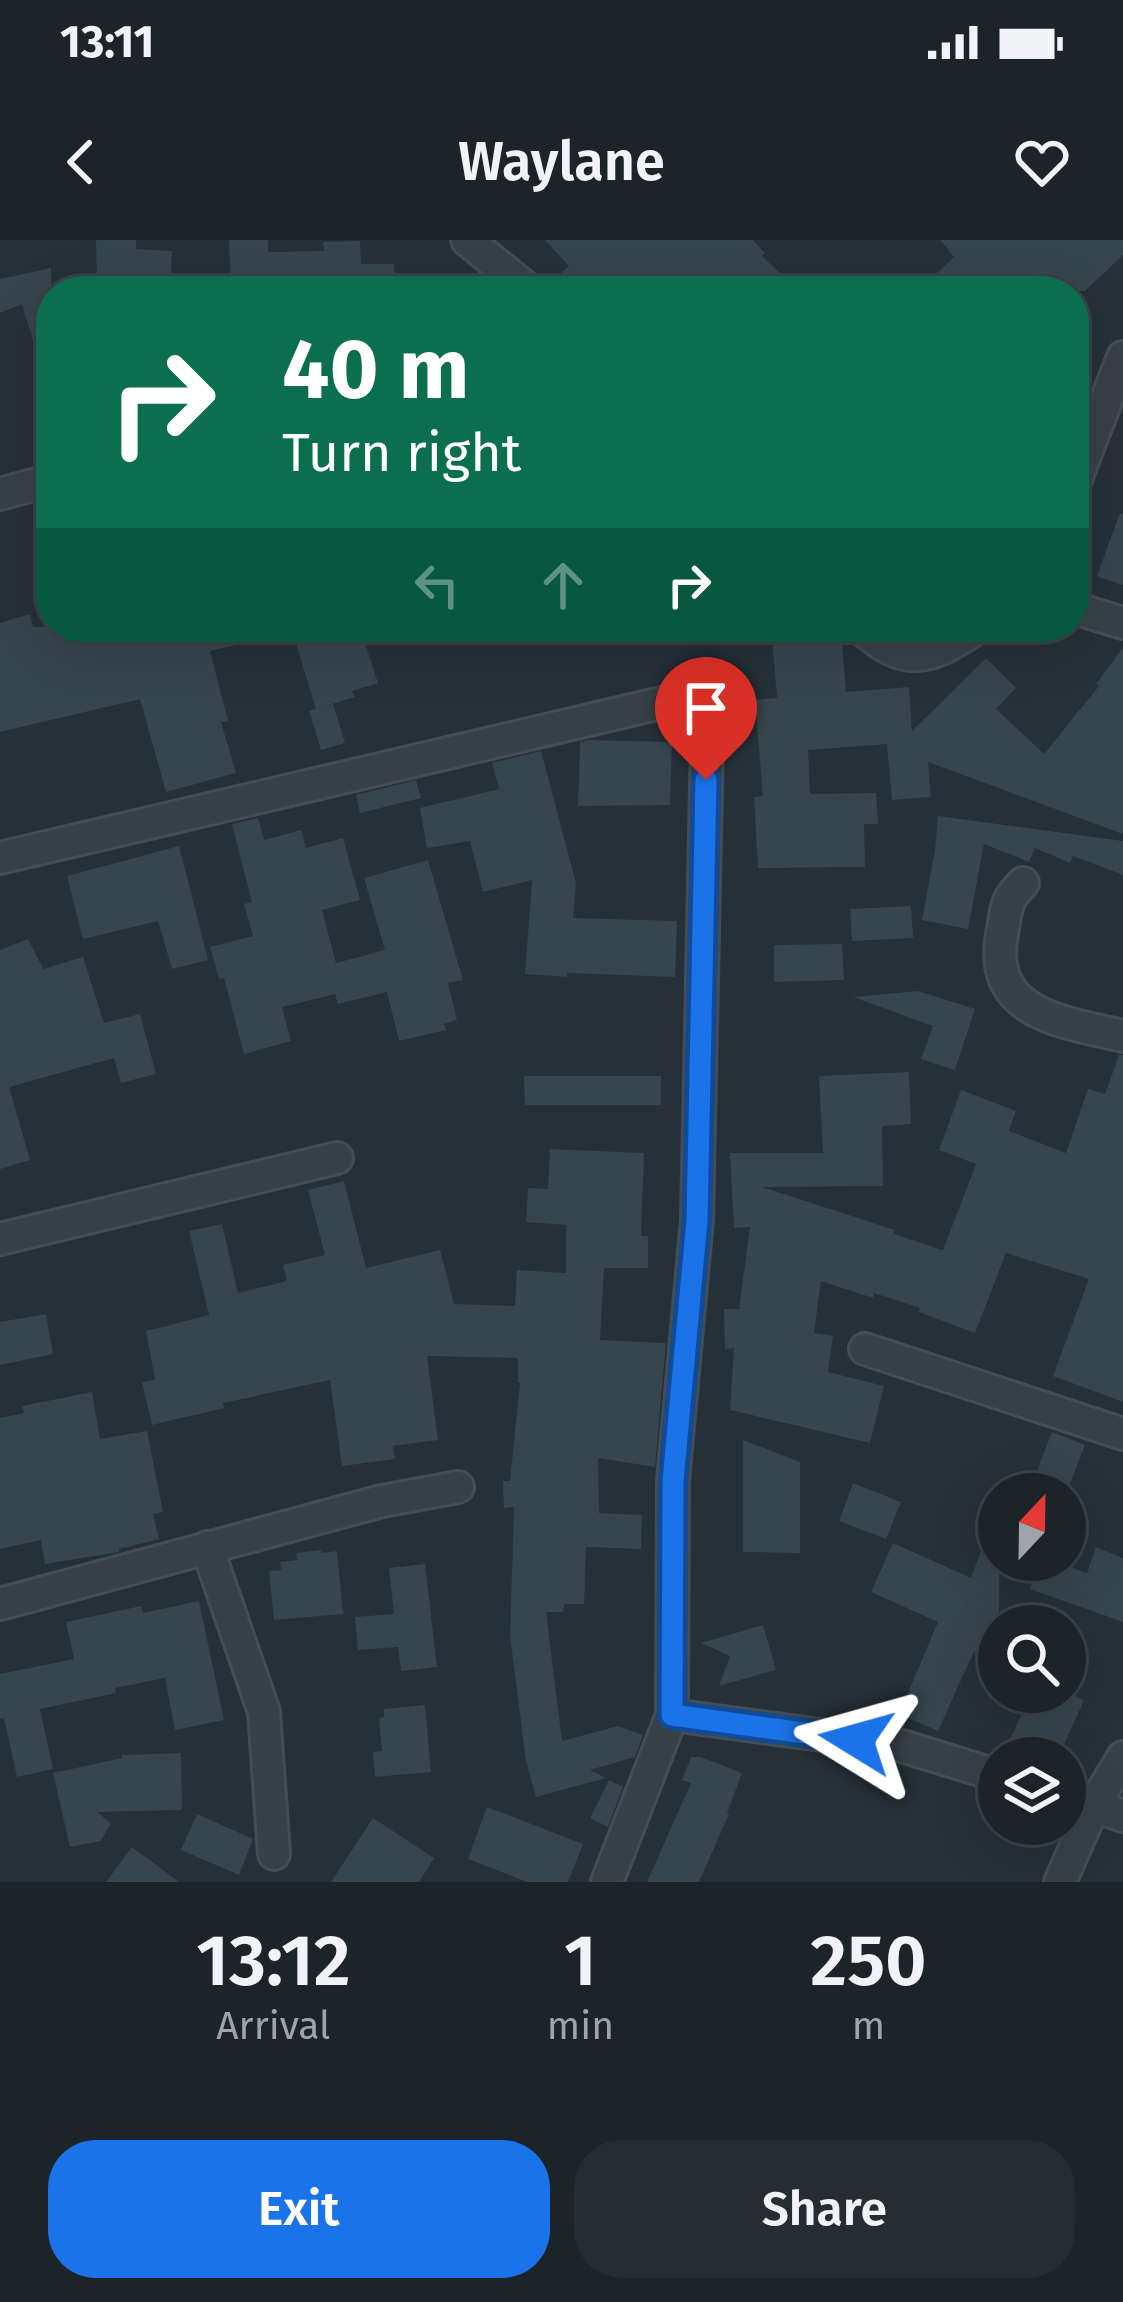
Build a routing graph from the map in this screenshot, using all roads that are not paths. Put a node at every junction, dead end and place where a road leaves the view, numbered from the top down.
1 (467, 240) edge
2 (511, 276) edge
3 (1123, 357) edge
4 (1089, 445) edge
5 (36, 484) edge
6 (0, 494) edge
7 (1089, 613) edge
8 (1123, 623) edge
9 (876, 642) edge
10 (955, 642) edge
11 (0, 858) edge
12 (1023, 883) dead end
13 (1123, 1036) edge
14 (337, 1158) dead end
15 (0, 1239) edge
16 (865, 1349) dead end
17 (1123, 1434) edge
18 (458, 1486) dead end
19 (207, 1547) junction
20 (0, 1604) edge
21 (672, 1715) junction
22 (1123, 1757) edge
23 (978, 1770) edge
24 (1094, 1806) edge
25 (274, 1854) dead end
26 (608, 1882) edge
27 (1060, 1882) edge

1 - 2 street
3 - 4 street
5 - 6 street
7 - 8 street
9 - 10 street
11 - 21 street
12 - 13 street
14 - 15 street
16 - 17 street
18 - 19 street
19 - 20 street
19 - 25 street
21 - 23 street
21 - 26 street
22 - 24 street
24 - 27 street

